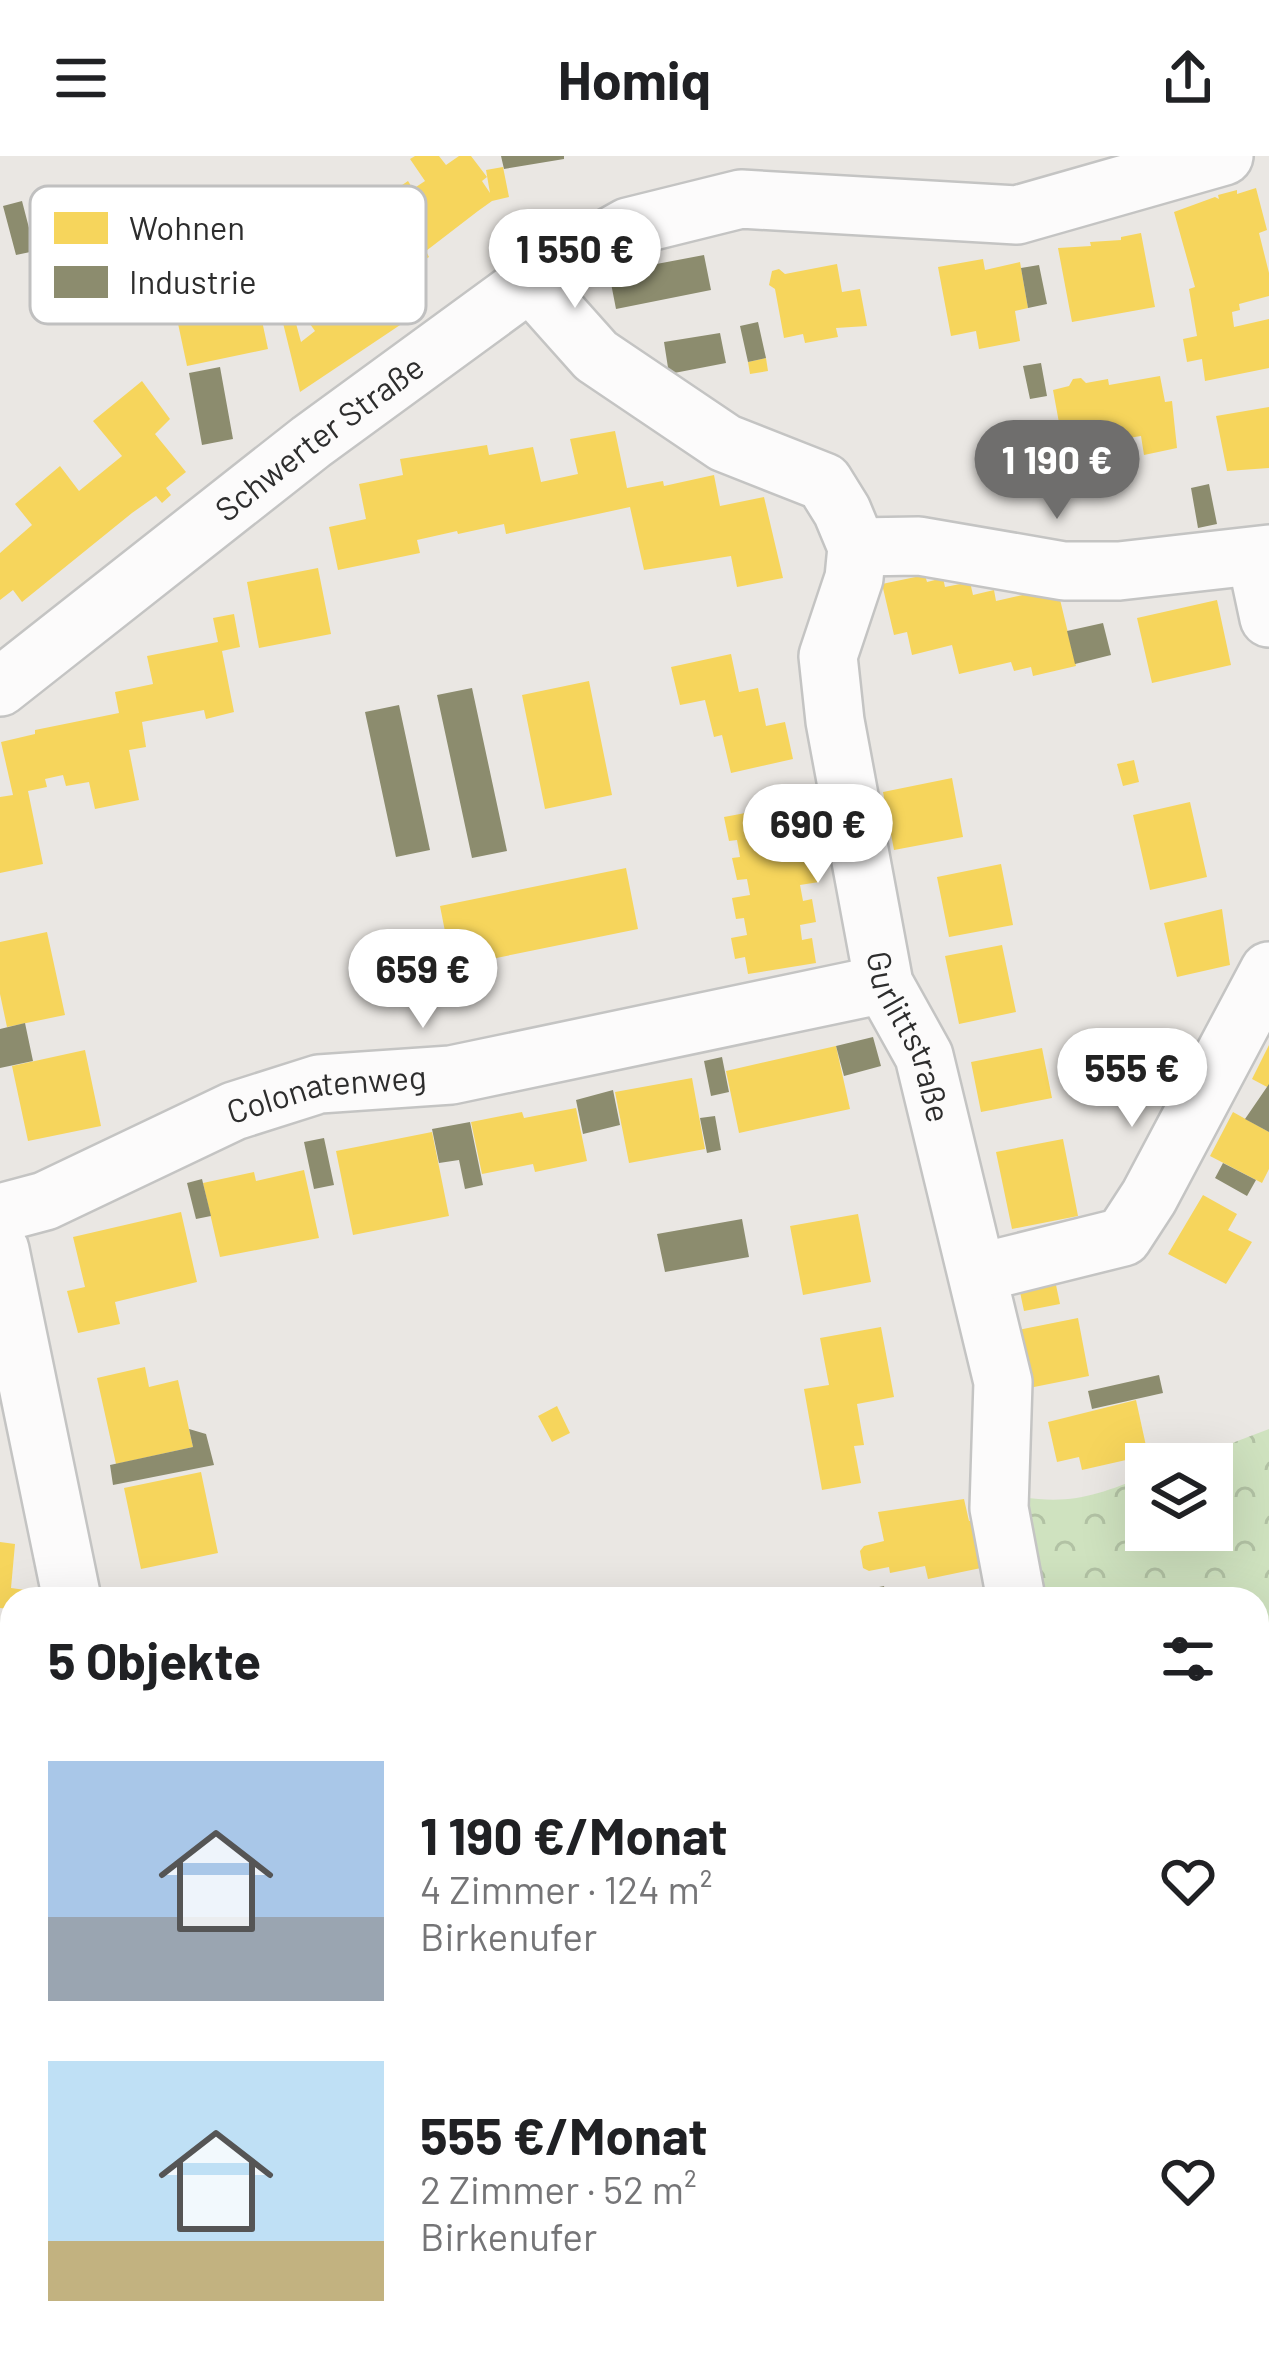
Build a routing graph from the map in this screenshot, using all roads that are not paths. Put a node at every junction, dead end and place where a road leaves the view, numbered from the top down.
1 (1224, 156) edge
2 (741, 177) edge
3 (530, 282) junction
4 (856, 547) junction
5 (1263, 555) edge
6 (1269, 618) edge
7 (0, 687) edge
8 (1269, 971) edge
9 (884, 984) junction
10 (0, 1213) edge
11 (0, 1250) edge
12 (978, 1273) junction
13 (70, 1587) edge
14 (1014, 1587) edge

1 - 2 street, Schwerter Straße
2 - 3 street, Schwerter Straße
3 - 4 street
3 - 7 street, Schwerter Straße
4 - 5 street
4 - 9 street, Gurlittstraße
5 - 6 street
8 - 12 street
9 - 10 street, Colonatenweg
9 - 12 street, Gurlittstraße
11 - 13 street
12 - 14 street, Gurlittstraße

